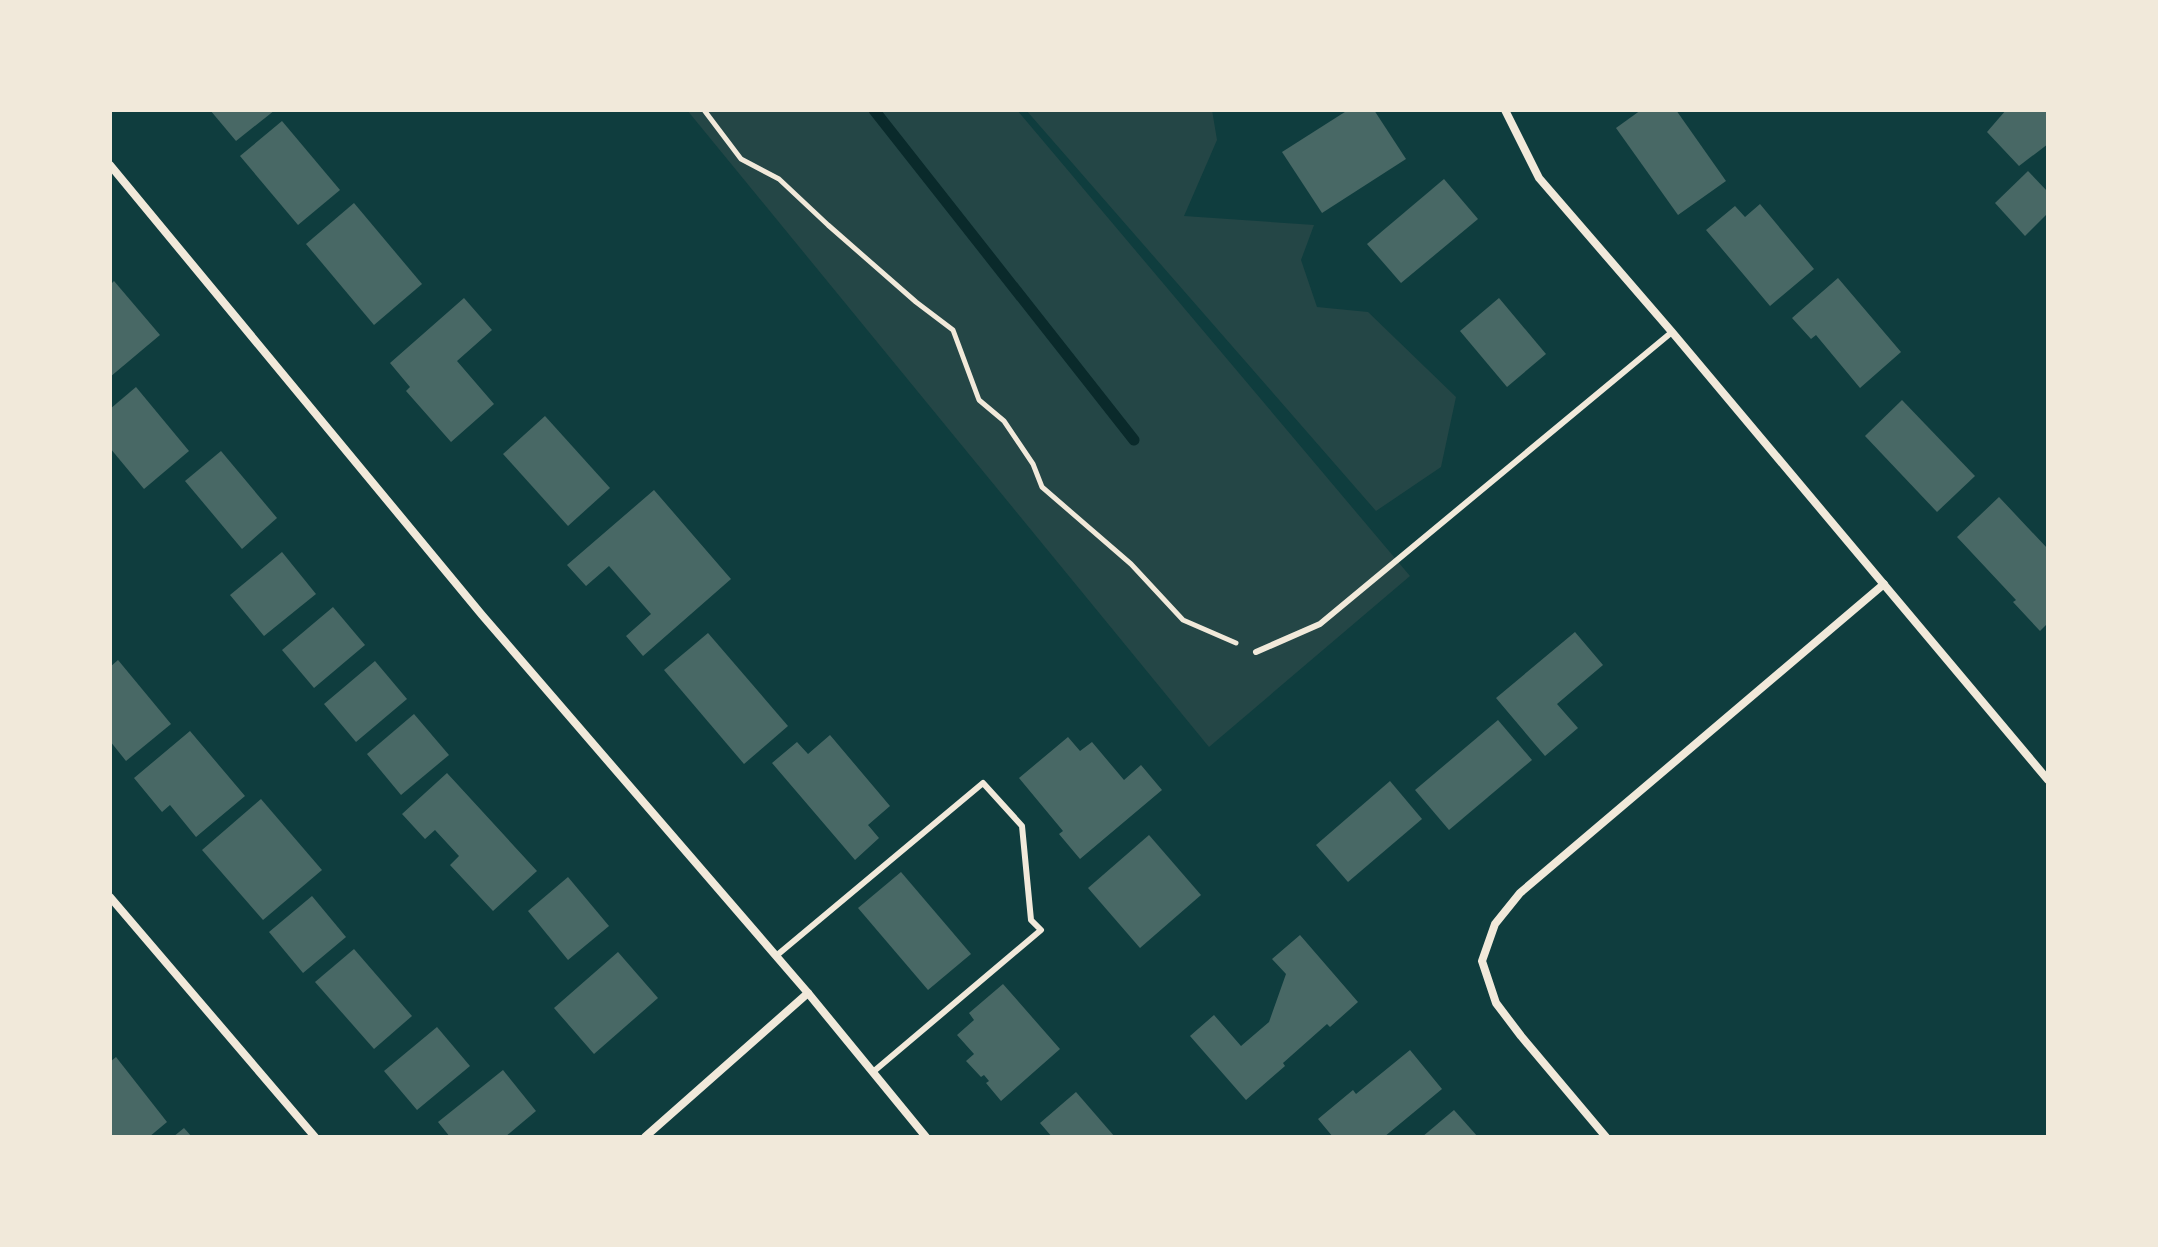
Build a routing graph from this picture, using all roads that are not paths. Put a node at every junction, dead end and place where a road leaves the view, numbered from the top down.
1 (1505, 110) edge
2 (110, 165) edge
3 (1672, 332) junction
4 (1884, 584) junction
5 (1256, 652) road end
6 (2048, 780) edge
7 (110, 897) edge
8 (776, 956) junction
9 (808, 993) junction
10 (873, 1072) junction
11 (315, 1137) edge
12 (645, 1137) edge
13 (926, 1137) edge
14 (1606, 1137) edge

1 - 3 street
2 - 8 street
3 - 4 street
3 - 5 lane
4 - 6 street
4 - 14 street
7 - 11 street
8 - 9 street
8 - 10 lane
9 - 10 street
9 - 12 street
10 - 13 street

